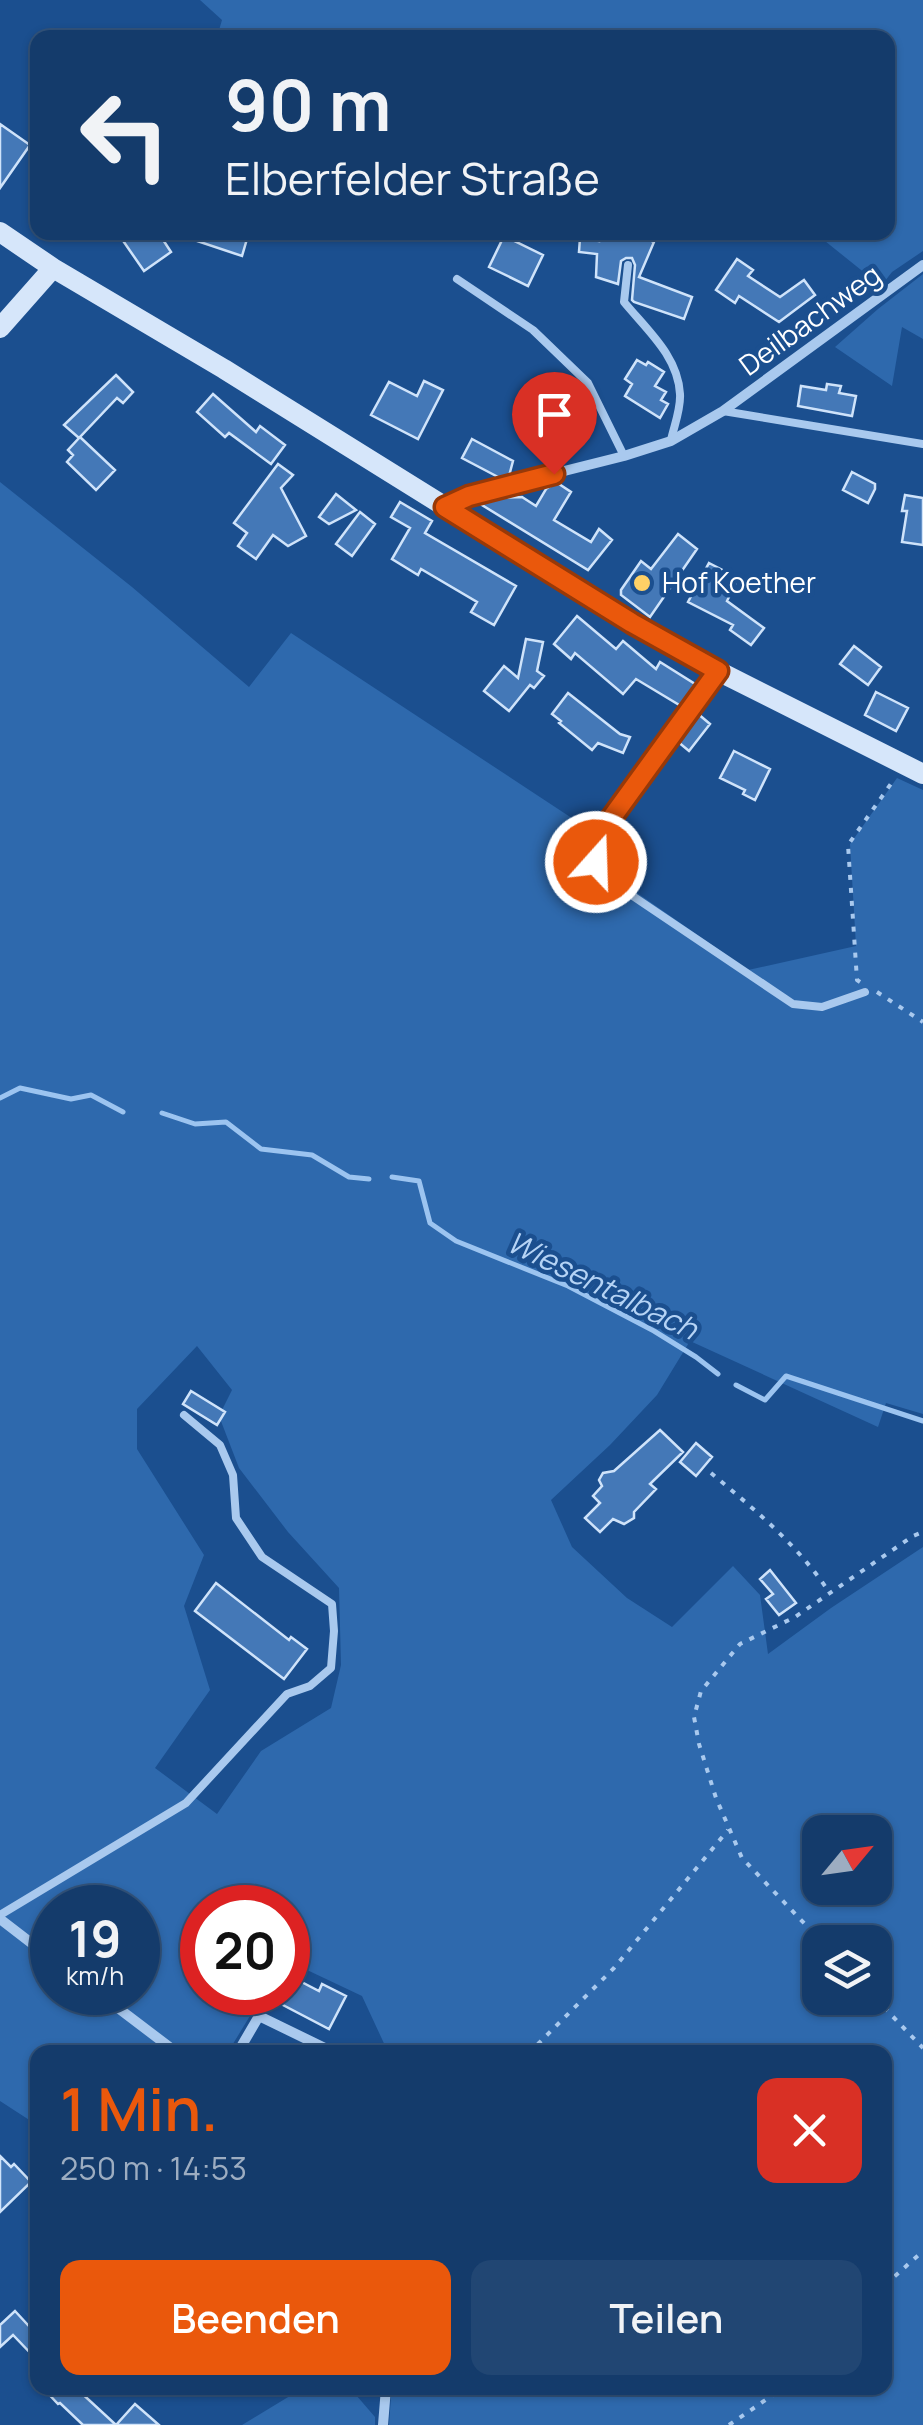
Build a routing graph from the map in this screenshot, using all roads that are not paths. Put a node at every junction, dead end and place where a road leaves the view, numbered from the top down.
1 (0, 232) edge
2 (923, 264) edge
3 (628, 265) dead end
4 (54, 268) junction
5 (457, 279) dead end
6 (0, 328) edge
7 (723, 410) junction
8 (671, 441) junction
9 (923, 444) edge
10 (624, 456) junction
11 (445, 507) junction
12 (718, 671) junction
13 (923, 774) edge
14 (865, 992) dead end
15 (184, 1415) dead end
16 (0, 1917) edge
17 (30, 1941) edge
18 (127, 2015) edge
19 (167, 2045) edge
20 (242, 2045) edge
21 (319, 2045) edge
22 (385, 2395) edge
23 (383, 2425) edge

1 - 4 main road
2 - 7 street, Deilbachweg
3 - 8 lane
4 - 6 main road
4 - 11 main road
5 - 10 lane
7 - 8 street, Deilbachweg
7 - 9 lane, Deilbachweg
8 - 10 street, Deilbachweg
10 - 11 street, Deilbachweg
11 - 12 main road
12 - 13 main road
12 - 14 lane
15 - 16 lane
16 - 17 street
18 - 19 street
20 - 21 street
22 - 23 street

